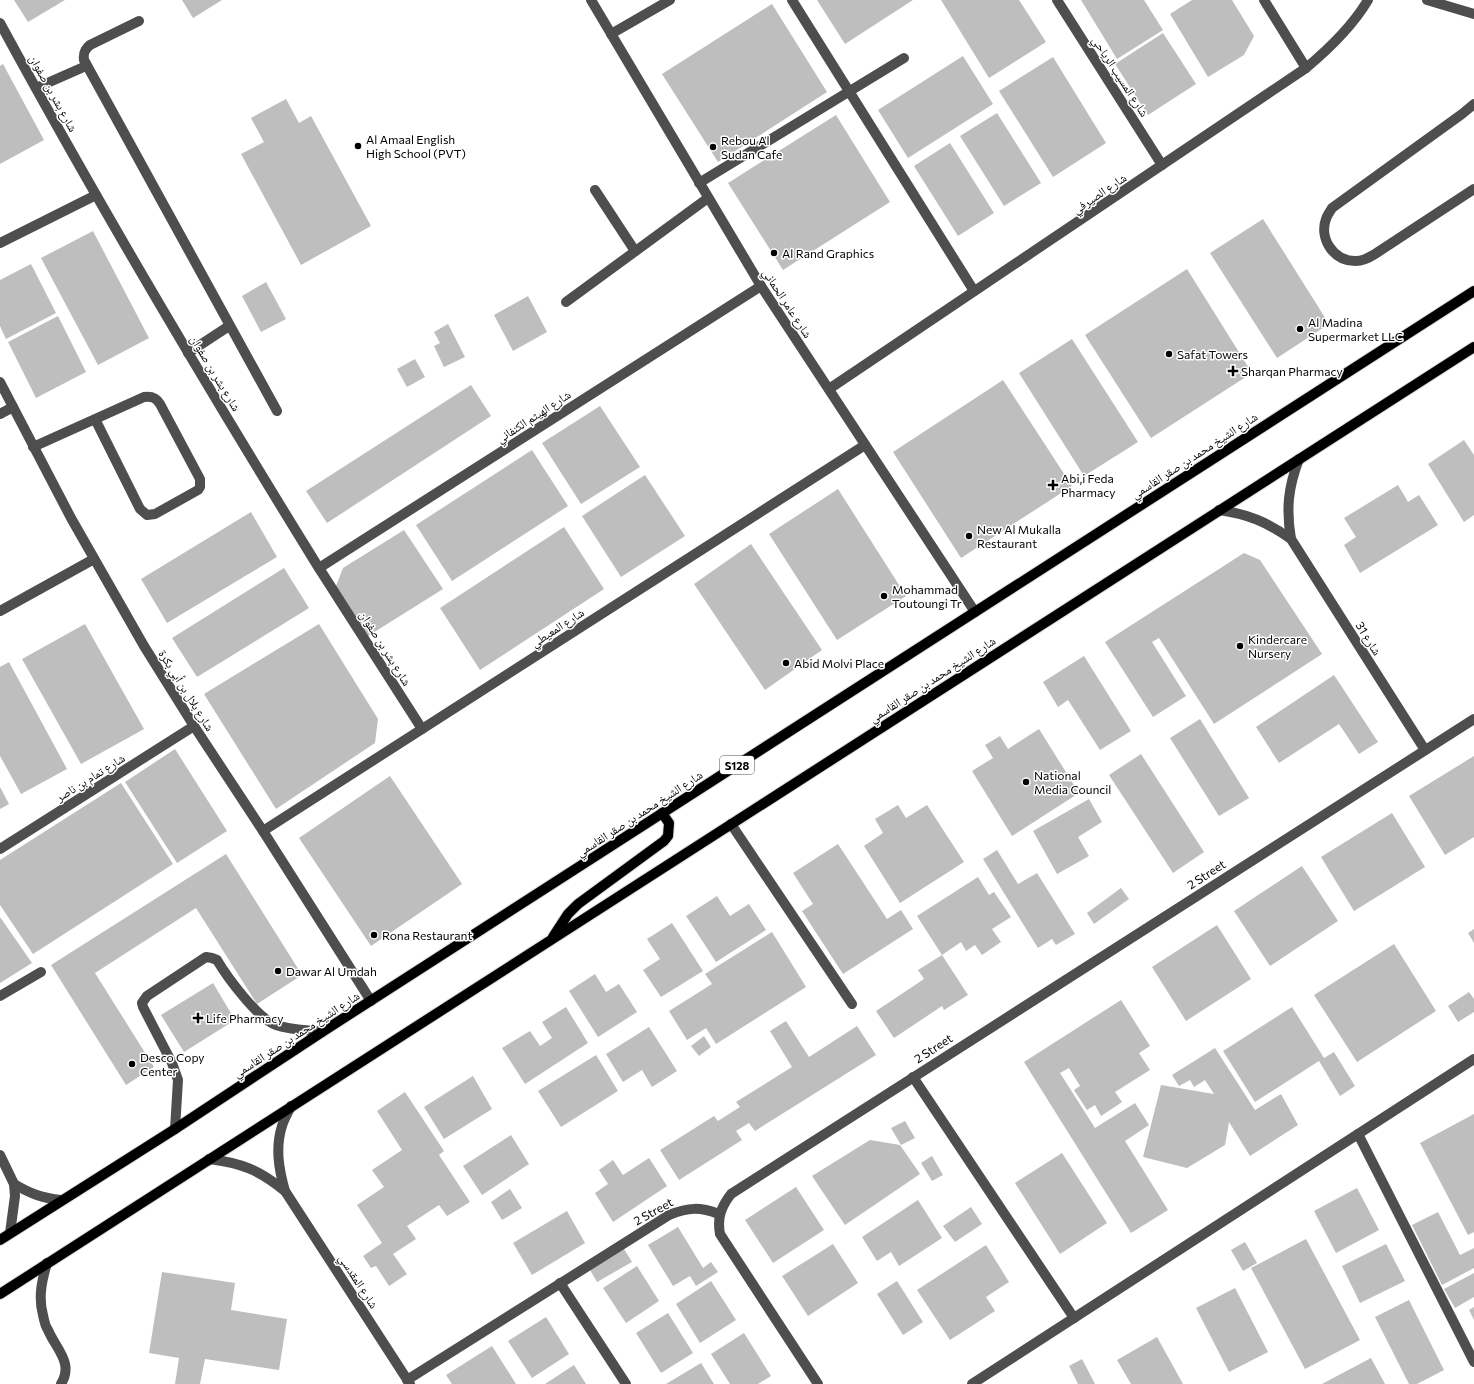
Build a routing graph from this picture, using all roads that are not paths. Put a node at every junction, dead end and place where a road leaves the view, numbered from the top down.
1 (591, 0) edge
2 (670, 0) edge
3 (792, 0) edge
4 (1057, 0) edge
5 (1264, 0) edge
6 (1368, 0) edge
7 (1427, 0) edge
8 (1474, 14) edge
9 (139, 21) dead end
10 (0, 23) edge
11 (611, 34) junction
12 (904, 58) dead end
13 (86, 66) junction
14 (1306, 68) junction
15 (36, 88) junction
16 (849, 92) junction
17 (1474, 104) edge
18 (1162, 166) junction
19 (699, 183) junction
20 (1474, 189) edge
21 (595, 190) dead end
22 (96, 195) junction
23 (708, 198) junction
24 (0, 243) edge
25 (635, 251) junction
26 (761, 286) junction
27 (1474, 291) edge
28 (974, 292) junction
29 (566, 302) dead end
30 (229, 326) junction
31 (1474, 347) edge
32 (188, 353) junction
33 (0, 382) edge
34 (828, 389) junction
35 (13, 407) junction
36 (277, 412) dead end
37 (0, 414) edge
38 (95, 419) junction
39 (865, 445) junction
40 (33, 447) junction
41 (1299, 459) junction
42 (1219, 510) junction
43 (1291, 539) junction
44 (94, 559) junction
45 (319, 568) junction
46 (0, 611) edge
47 (975, 612) junction
48 (1474, 719) edge
49 (194, 726) junction
50 (422, 729) junction
51 (1425, 750) junction
52 (662, 813) junction
53 (731, 824) junction
54 (263, 831) junction
55 (0, 849) edge
56 (552, 939) junction
57 (42, 972) dead end
58 (0, 996) edge
59 (371, 1001) junction
60 (852, 1004) dead end
61 (322, 1032) junction
62 (1474, 1059) edge
63 (913, 1077) junction
64 (291, 1106) junction
65 (175, 1129) junction
66 (1358, 1134) junction
67 (0, 1155) edge
68 (209, 1160) junction
69 (14, 1184) junction
70 (285, 1191) junction
71 (61, 1200) junction
72 (719, 1214) junction
73 (10, 1233) junction
74 (0, 1240) edge
75 (47, 1263) junction
76 (560, 1283) junction
77 (0, 1294) edge
78 (1074, 1318) junction
79 (1474, 1362) edge
80 (409, 1382) edge
81 (61, 1384) edge
82 (626, 1384) edge
83 (818, 1384) edge
84 (972, 1384) edge

1 - 11 street, شارع عامر الحماني
2 - 11 street
3 - 16 street
4 - 18 street, شارع المسيب الرياحي
5 - 14 street
6 - 14 street, شارع الصيرفي
7 - 8 street
9 - 13 street
10 - 15 street, شارع بشر بن صفوان
11 - 19 street, شارع عامر الحماني
12 - 16 street
13 - 15 street
13 - 30 street
14 - 18 street, شارع الصيرفي
15 - 22 street, شارع بشر بن صفوان
16 - 19 street
16 - 28 street
17 - 20 street
18 - 28 street, شارع الصيرفي
19 - 23 street, شارع عامر الحماني
21 - 25 street
22 - 24 street
22 - 32 street, شارع بشر بن صفوان
23 - 25 street
23 - 26 street, شارع عامر الحماني
25 - 29 street
26 - 34 street, شارع عامر الحماني
26 - 45 street, شارع الهيثم الكنفاني
27 - 47 main road, شارع الشيخ محمد بن صقر القاسمي / S128
28 - 34 street, شارع الصيرفي
30 - 32 street
30 - 36 street
31 - 41 main road, شارع الشيخ محمد بن صقر القاسمي
32 - 45 street, شارع بشر بن صفوان
33 - 35 street, شارع بلال بن أبي بكرة
34 - 39 street, شارع عامر الحماني
35 - 37 street
35 - 40 street, شارع بلال بن أبي بكرة
38 - 38 street
38 - 40 street
39 - 47 street, شارع عامر الحماني
39 - 50 street, شارع المعيطي
40 - 44 street, شارع بلال بن أبي بكرة
41 - 42 main road, شارع الشيخ محمد بن صقر القاسمي
41 - 43 street, شارع 31
42 - 43 street, شارع 31
42 - 53 main road, شارع الشيخ محمد بن صقر القاسمي
43 - 51 street, شارع 31
44 - 46 street
44 - 49 street, شارع بلال بن أبي بكرة
45 - 50 street, شارع بشر بن صفوان
47 - 52 main road, شارع الشيخ محمد بن صقر القاسمي / S128
48 - 51 street, 2 Street
49 - 54 street, شارع بلال بن أبي بكرة
49 - 55 street, شارع تمام بن ناصر
50 - 54 street, شارع المعيطي
51 - 63 street, 2 Street
52 - 56 main road
52 - 59 main road, شارع الشيخ محمد بن صقر القاسمي / S128
53 - 56 main road, شارع الشيخ محمد بن صقر القاسمي
53 - 60 street
54 - 59 street, شارع بلال بن أبي بكرة
56 - 64 main road, شارع الشيخ محمد بن صقر القاسمي
57 - 58 street
59 - 61 main road, شارع الشيخ محمد بن صقر القاسمي / S128
61 - 65 main road, شارع الشيخ محمد بن صقر القاسمي / S128
61 - 65 street
62 - 66 street
63 - 72 street, 2 Street
63 - 78 street
64 - 68 main road, شارع الشيخ محمد بن صقر القاسمي
64 - 70 street, شارع المقدسي
65 - 71 main road, شارع الشيخ محمد بن صقر القاسمي / S128
66 - 78 street
66 - 79 street
67 - 69 street
68 - 70 street, شارع المقدسي
68 - 75 main road, شارع الشيخ محمد بن صقر القاسمي
69 - 71 street
69 - 73 street
70 - 80 street, شارع المقدسي
71 - 73 main road, شارع الشيخ محمد بن صقر القاسمي / S128
72 - 76 street, 2 Street
72 - 83 street
73 - 74 main road, شارع الشيخ محمد بن صقر القاسمي / S128
75 - 77 main road, شارع الشيخ محمد بن صقر القاسمي
75 - 81 street
76 - 80 street, 2 Street
76 - 82 street
78 - 84 street

